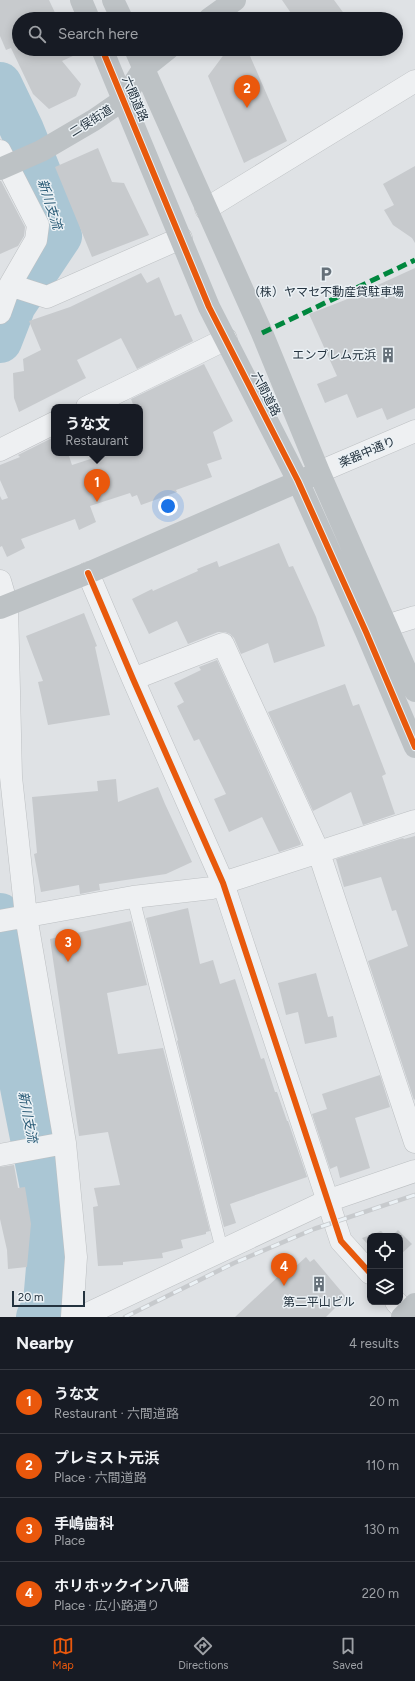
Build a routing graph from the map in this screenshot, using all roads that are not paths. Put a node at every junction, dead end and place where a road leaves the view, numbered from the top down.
1 (81, 0) edge
2 (114, 0) edge
3 (235, 0) edge
4 (86, 12) edge
5 (119, 12) edge
6 (219, 12) edge
7 (105, 56) edge
8 (138, 56) edge
9 (159, 56) edge
10 (143, 69) junction
11 (415, 81) edge
12 (123, 100) junction
13 (2, 162) edge
14 (206, 209) junction
15 (181, 238) junction
16 (11, 285) junction
17 (0, 313) edge
18 (226, 339) junction
19 (93, 404) edge
20 (51, 424) edge
21 (415, 431) edge
22 (0, 450) edge
23 (319, 472) junction
24 (298, 481) junction
25 (88, 573) junction
26 (0, 581) edge
27 (4, 607) edge
28 (415, 617) edge
29 (386, 626) junction
30 (133, 679) junction
31 (415, 691) edge
32 (415, 747) edge
33 (415, 821) edge
34 (319, 853) junction
35 (223, 883) junction
36 (133, 898) junction
37 (26, 916) junction
38 (0, 921) edge
39 (415, 1142) edge
40 (65, 1143) junction
41 (0, 1155) edge
42 (415, 1172) edge
43 (327, 1201) junction
44 (222, 1250) junction
45 (367, 1270) edge
46 (72, 1317) edge
47 (81, 1317) edge

1 - 4 street
2 - 5 street
3 - 6 street
7 - 12 street, 六間道路
8 - 10 street, 六間道路
9 - 10 street, 二俣街道
10 - 12 street, 二俣街道
10 - 14 street, 六間道路
11 - 14 street
12 - 13 street, 二俣街道
12 - 15 street, 六間道路
13 - 16 street
14 - 23 street, 六間道路
15 - 16 street
15 - 18 street, 六間道路
16 - 17 street
18 - 19 street
18 - 24 street, 六間道路
20 - 22 street
21 - 23 street, 楽器中通り
23 - 24 street
23 - 29 street, 六間道路
24 - 25 street
24 - 32 street, 六間道路
25 - 27 street
25 - 30 street
26 - 27 street
27 - 37 street
28 - 29 street
29 - 31 street, 六間道路
30 - 34 street
30 - 35 street
33 - 34 street
34 - 35 street
34 - 39 street
35 - 36 street
35 - 43 street
36 - 37 street
36 - 44 lane
37 - 38 street
37 - 40 street
40 - 41 street
40 - 46 street
42 - 43 street
43 - 44 street
43 - 45 street
44 - 47 street

